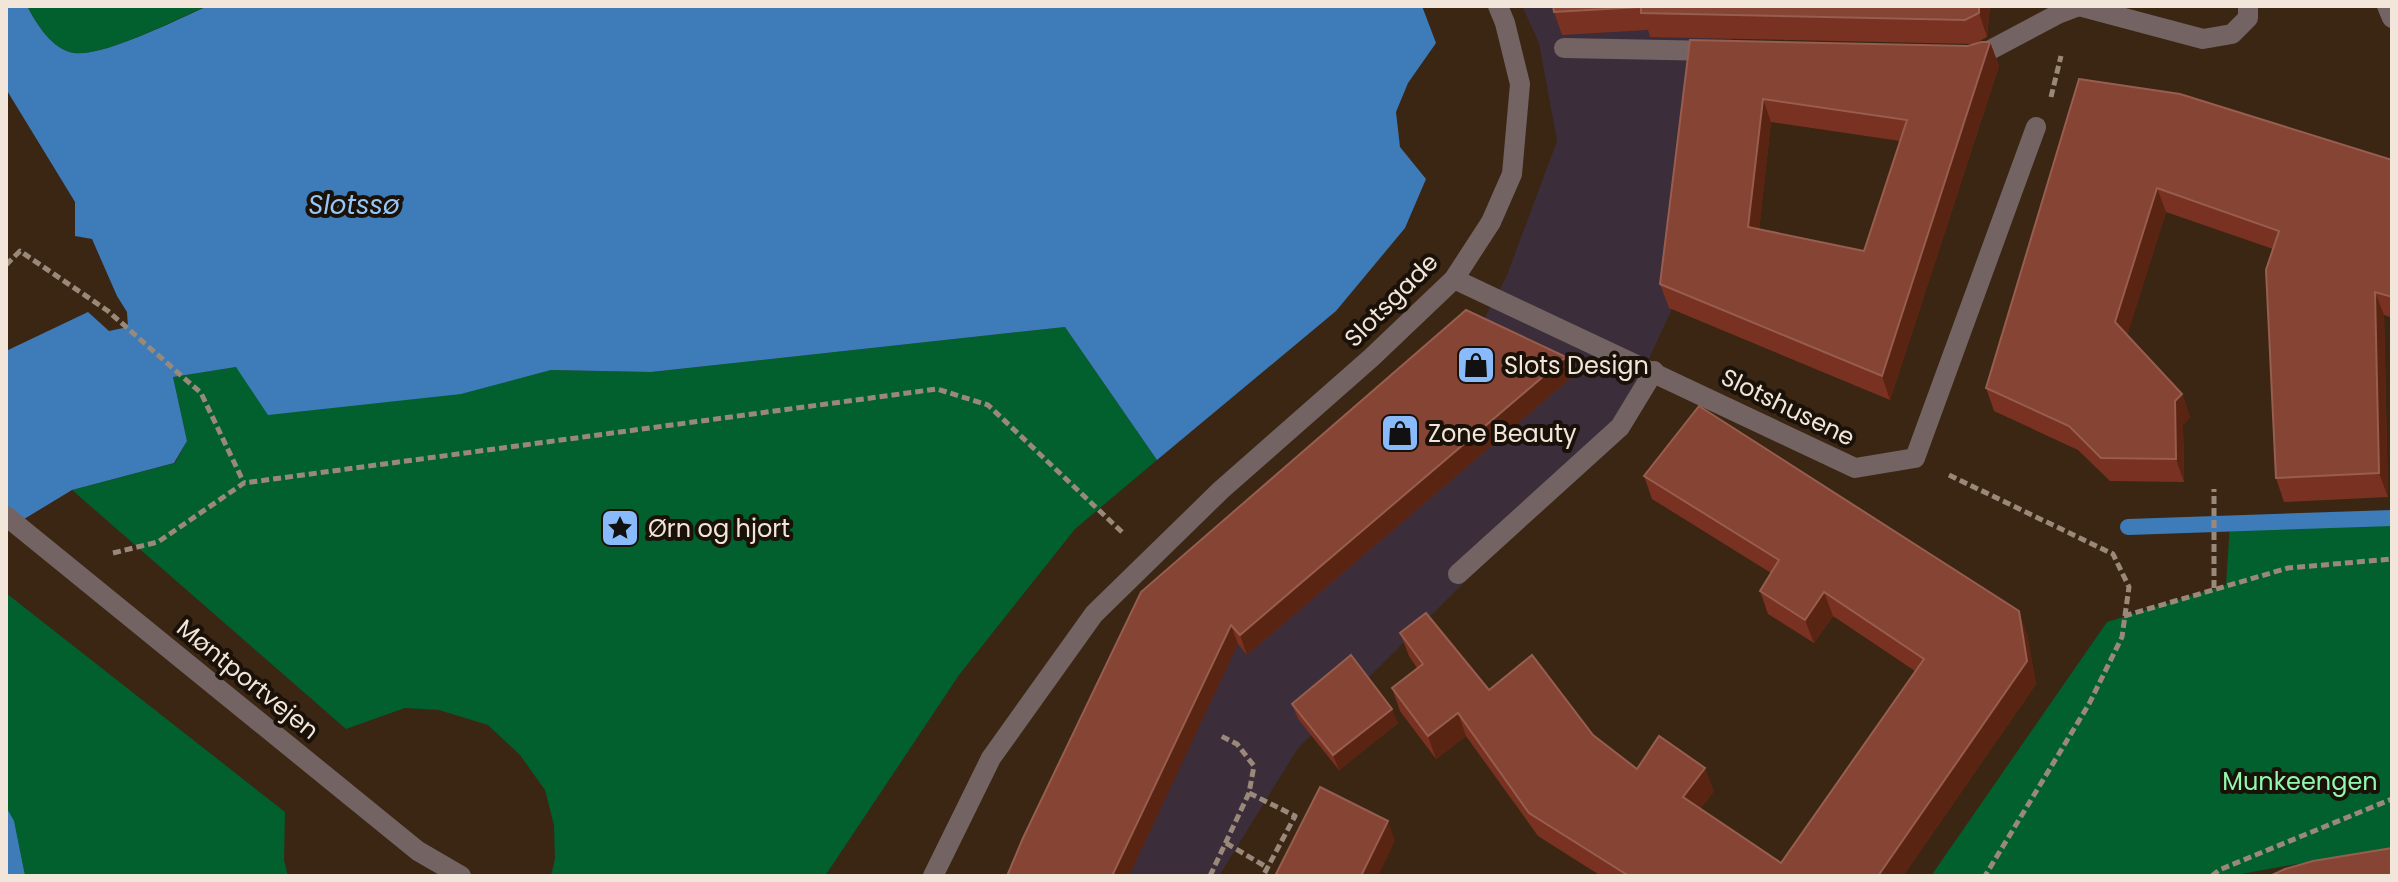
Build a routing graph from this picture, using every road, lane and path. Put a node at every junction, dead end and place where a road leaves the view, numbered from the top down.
1 (1498, 6) edge
2 (2079, 6) edge
3 (2248, 6) edge
4 (2387, 6) edge
5 (2392, 18) edge
6 (1564, 48) edge
7 (1739, 52) edge
8 (1945, 56) edge
9 (2058, 65) dead end
10 (2050, 100) dead end
11 (2036, 127) dead end
12 (6, 265) edge
13 (1454, 279) junction
14 (1654, 371) junction
15 (1915, 458) junction
16 (244, 483) junction
17 (2214, 489) dead end
18 (6, 516) edge
19 (1149, 558) junction
20 (2392, 559) edge
21 (65, 564) junction
22 (1458, 574) dead end
23 (2214, 588) junction
24 (2124, 616) junction
25 (1219, 735) dead end
26 (1249, 793) junction
27 (2392, 799) edge
28 (1226, 843) junction
29 (1268, 868) junction
30 (461, 876) edge
31 (933, 876) edge
32 (1210, 876) edge
33 (1263, 876) edge
34 (1985, 876) edge
35 (2212, 876) edge

1 - 13 street, Slotsgade
2 - 3 street
2 - 8 street
4 - 5 street
6 - 7 street
9 - 10 path
11 - 15 street
12 - 16 path
13 - 14 street, Slotshusene
13 - 19 street, Slotsgade
14 - 15 street, Slotshusene
14 - 22 street
15 - 24 path
16 - 19 path
16 - 21 path
17 - 23 path
18 - 21 street, Møntportvejen
19 - 31 street, Slotsgade
20 - 23 path
21 - 30 street, Møntportvejen
23 - 24 path
24 - 34 path
25 - 26 path
26 - 28 path
26 - 29 path
27 - 35 path
28 - 29 path
28 - 32 path
29 - 33 path

